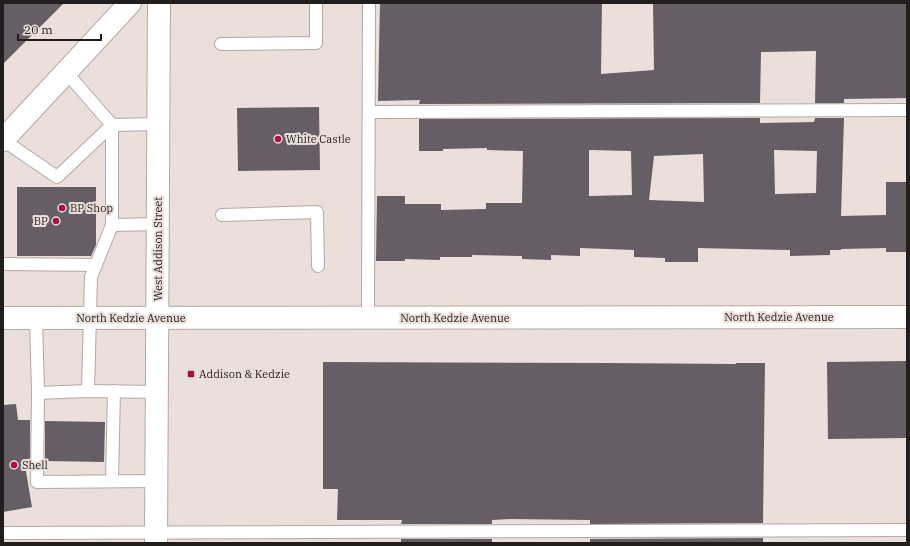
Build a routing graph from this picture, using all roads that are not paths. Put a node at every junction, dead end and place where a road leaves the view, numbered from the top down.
1 (130, 3) edge
2 (159, 3) edge
3 (316, 3) edge
4 (369, 3) edge
5 (221, 44) dead end
6 (66, 72) junction
7 (907, 110) edge
8 (369, 112) junction
9 (158, 124) junction
10 (112, 125) junction
11 (3, 140) edge
12 (222, 215) dead end
13 (158, 224) junction
14 (112, 225) junction
15 (3, 264) edge
16 (96, 265) junction
17 (318, 266) dead end
18 (907, 317) edge
19 (3, 318) edge
20 (36, 318) junction
21 (90, 318) junction
22 (157, 318) junction
23 (368, 318) junction
24 (88, 391) junction
25 (114, 391) junction
26 (157, 392) junction
27 (38, 393) junction
28 (157, 480) junction
29 (112, 482) junction
30 (907, 530) edge
31 (3, 532) edge
32 (348, 537) edge
33 (156, 538) edge

1 - 6 main road
2 - 9 main road, West Addison Street
3 - 5 lane
4 - 8 lane
6 - 10 lane
6 - 11 main road
7 - 8 lane
8 - 23 lane
9 - 10 lane
9 - 13 main road, West Addison Street
10 - 11 lane
10 - 14 lane
12 - 17 lane
13 - 14 lane
13 - 22 main road, West Addison Street
14 - 16 lane
15 - 16 lane
16 - 21 lane
18 - 23 main road, North Kedzie Avenue
19 - 20 main road, North Kedzie Avenue
20 - 21 main road, North Kedzie Avenue
20 - 27 lane
21 - 22 main road, North Kedzie Avenue
21 - 24 lane
22 - 23 main road, North Kedzie Avenue
22 - 26 main road, West Addison Street
24 - 25 lane
24 - 27 lane
25 - 26 lane
25 - 29 lane
26 - 28 main road, West Addison Street
27 - 29 lane
28 - 29 lane
28 - 33 main road, West Addison Street
30 - 32 lane
31 - 33 lane
32 - 33 lane

